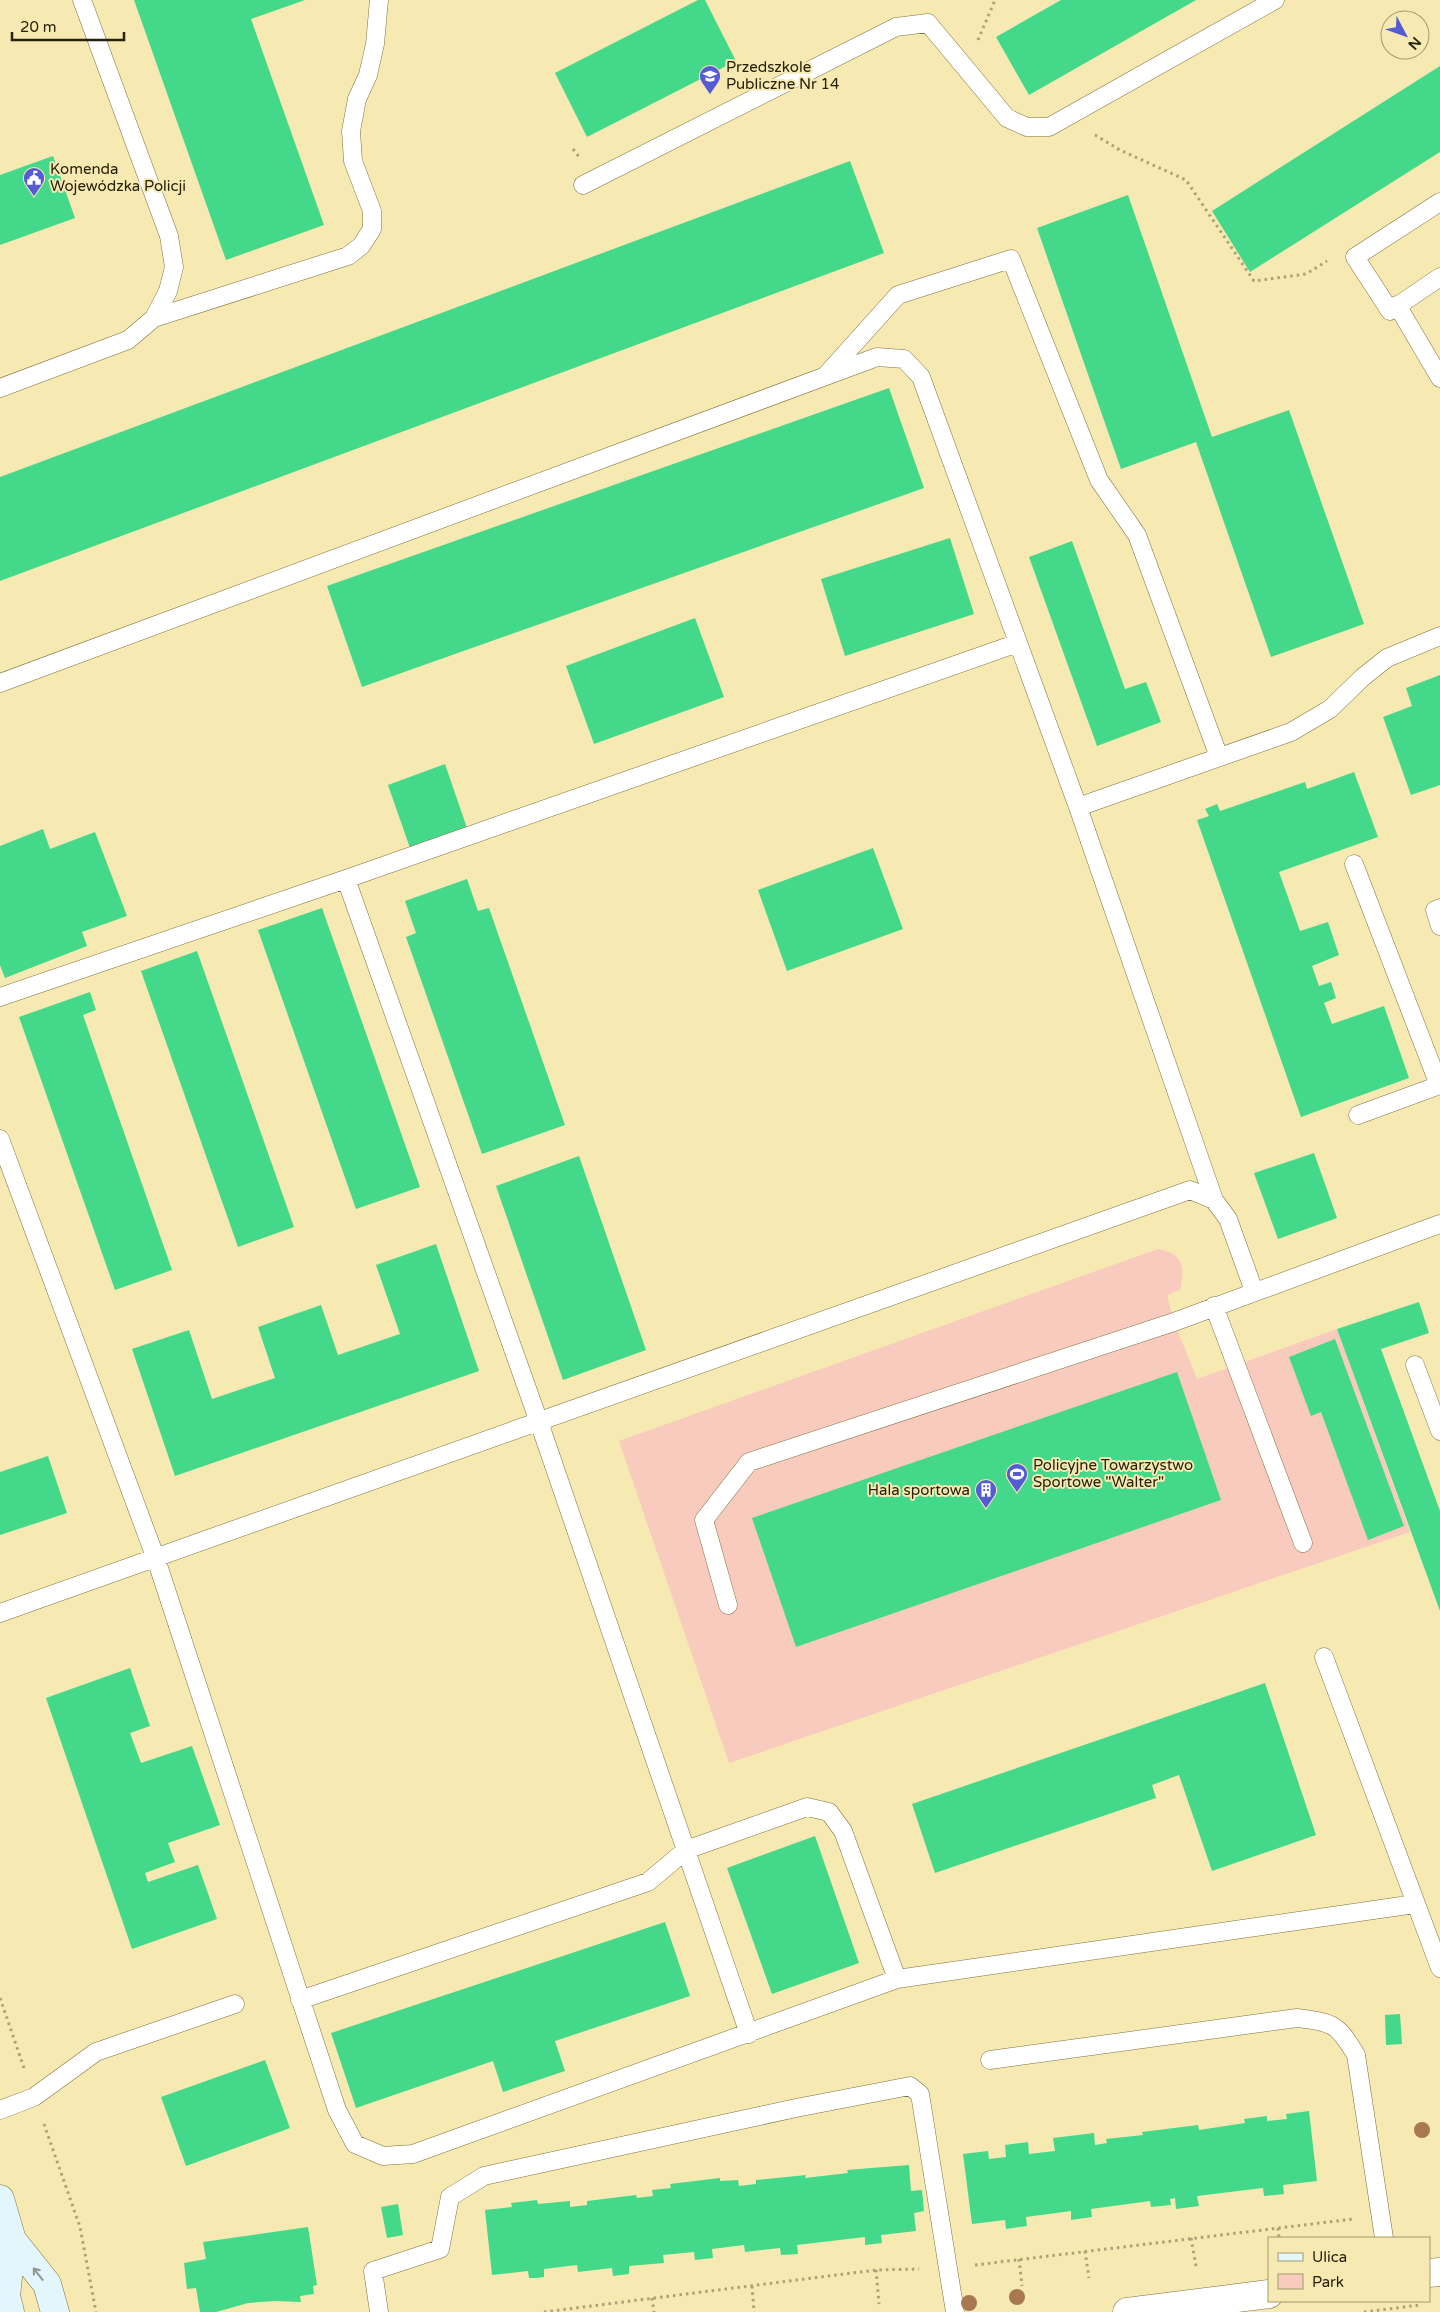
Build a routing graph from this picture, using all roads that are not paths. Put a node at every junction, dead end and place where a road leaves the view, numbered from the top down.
1 (82, 0) edge
2 (379, 0) edge
3 (1274, 0) edge
4 (583, 185) dead end
5 (1440, 202) edge
6 (1440, 277) edge
7 (1397, 306) junction
8 (154, 318) junction
9 (825, 376) junction
10 (1440, 378) edge
11 (0, 388) edge
12 (1440, 636) edge
13 (1018, 643) junction
14 (0, 684) edge
15 (1219, 757) junction
16 (1078, 807) junction
17 (1354, 864) dead end
18 (346, 878) junction
19 (1440, 908) edge
20 (1440, 926) edge
21 (0, 997) edge
22 (1439, 1085) edge
23 (1358, 1115) dead end
24 (0, 1139) edge
25 (1214, 1200) junction
26 (1440, 1224) edge
27 (1254, 1291) junction
28 (1214, 1306) junction
29 (1415, 1365) dead end
30 (539, 1422) junction
31 (1440, 1431) edge
32 (1303, 1543) dead end
33 (156, 1559) junction
34 (728, 1605) dead end
35 (0, 1613) edge
36 (1324, 1657) dead end
37 (686, 1850) junction
38 (1415, 1904) junction
39 (1440, 1968) edge
40 (897, 1979) junction
41 (300, 2000) junction
42 (235, 2004) dead end
43 (749, 2034) junction
44 (990, 2060) dead end
45 (0, 2110) edge
46 (0, 2199) edge
47 (1384, 2237) edge
48 (12, 2240) junction
49 (1268, 2294) edge
50 (10, 2312) edge
51 (55, 2312) edge
52 (379, 2312) edge
53 (955, 2312) edge
54 (1126, 2312) edge

1 - 8 lane
2 - 8 lane
3 - 4 lane
5 - 7 lane
6 - 7 lane
7 - 10 lane
8 - 11 lane
9 - 13 lane
9 - 14 lane
9 - 15 lane
12 - 15 lane
13 - 16 lane
13 - 18 lane
15 - 16 lane
16 - 25 lane
17 - 22 lane
18 - 21 lane
18 - 30 lane
19 - 20 lane
22 - 23 lane
24 - 33 lane
25 - 27 lane
25 - 30 lane
26 - 27 lane
27 - 28 lane
28 - 32 lane
28 - 34 lane
29 - 31 lane
30 - 33 lane
30 - 37 lane
33 - 35 lane
33 - 41 lane
36 - 38 lane
37 - 40 lane
37 - 41 lane
37 - 43 lane
38 - 39 lane
38 - 40 lane
40 - 43 lane
41 - 43 lane
42 - 45 lane
44 - 47 lane
46 - 48 main road
48 - 50 main road
51 -> 48 main road
49 - 54 street
52 - 53 lane

